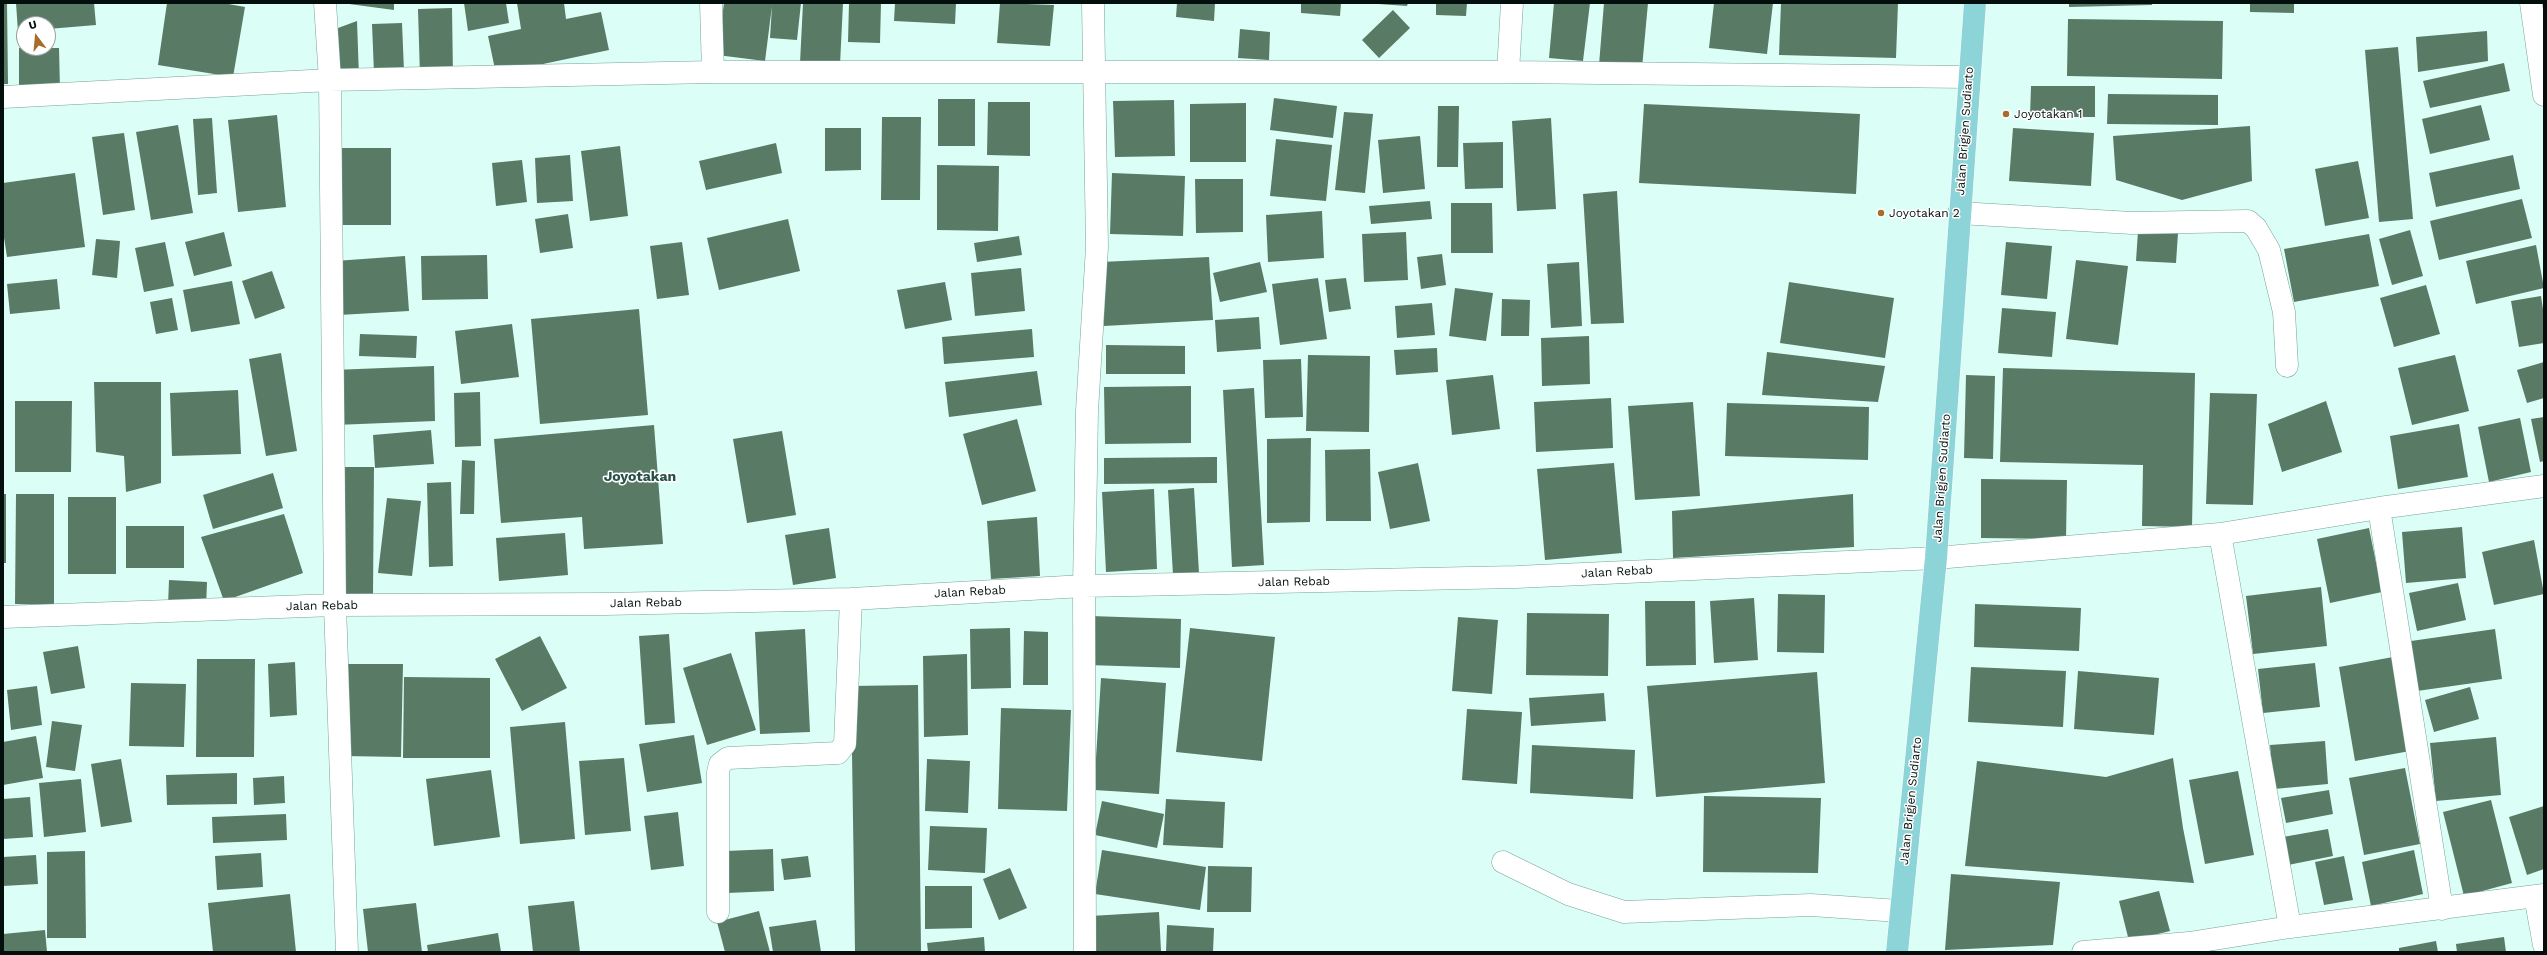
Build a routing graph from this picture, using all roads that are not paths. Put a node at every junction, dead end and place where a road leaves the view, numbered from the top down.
1 (325, 3) edge
2 (711, 3) edge
3 (1093, 3) edge
4 (1512, 3) edge
5 (1975, 3) edge
6 (2531, 3) edge
7 (713, 72) junction
8 (1508, 72) junction
9 (1096, 74) junction
10 (1968, 77) junction
11 (330, 80) junction
12 (2544, 95) edge
13 (3, 97) edge
14 (1959, 213) junction
15 (2287, 366) dead end
16 (2544, 486) edge
17 (2379, 508) junction
18 (2220, 534) junction
19 (1936, 558) junction
20 (1084, 586) junction
21 (852, 599) junction
22 (335, 605) junction
23 (3, 617) edge
24 (1504, 862) dead end
25 (2540, 896) edge
26 (2442, 909) junction
27 (1900, 911) junction
28 (718, 912) dead end
29 (2290, 927) junction
30 (2544, 945) edge
31 (2189, 947) edge
32 (347, 952) edge
33 (1085, 952) edge
34 (1897, 952) edge
35 (2083, 952) edge

1 - 11 street
2 - 7 street
3 - 9 street
4 - 8 street
5 - 10 main road, Jalan Brigjen Sudiarto
6 - 12 street
7 - 9 street
7 - 11 street
8 - 9 street
8 - 10 street
9 - 20 street
10 - 14 main road, Jalan Brigjen Sudiarto
11 - 13 street
11 - 22 street
14 - 15 street
14 - 19 main road, Jalan Brigjen Sudiarto
16 - 17 street, Jalan Rebab
17 - 18 street, Jalan Rebab
17 - 26 street
18 - 19 street, Jalan Rebab
18 - 29 street
19 - 20 street, Jalan Rebab
19 - 27 main road, Jalan Brigjen Sudiarto
20 - 21 street, Jalan Rebab
20 - 33 street
21 - 22 street, Jalan Rebab
21 - 28 street
22 - 23 street, Jalan Rebab
22 - 32 street
24 - 27 street
25 - 26 street
25 - 30 street
26 - 29 street
27 - 34 main road, Jalan Brigjen Sudiarto
29 - 31 street
31 - 35 street

